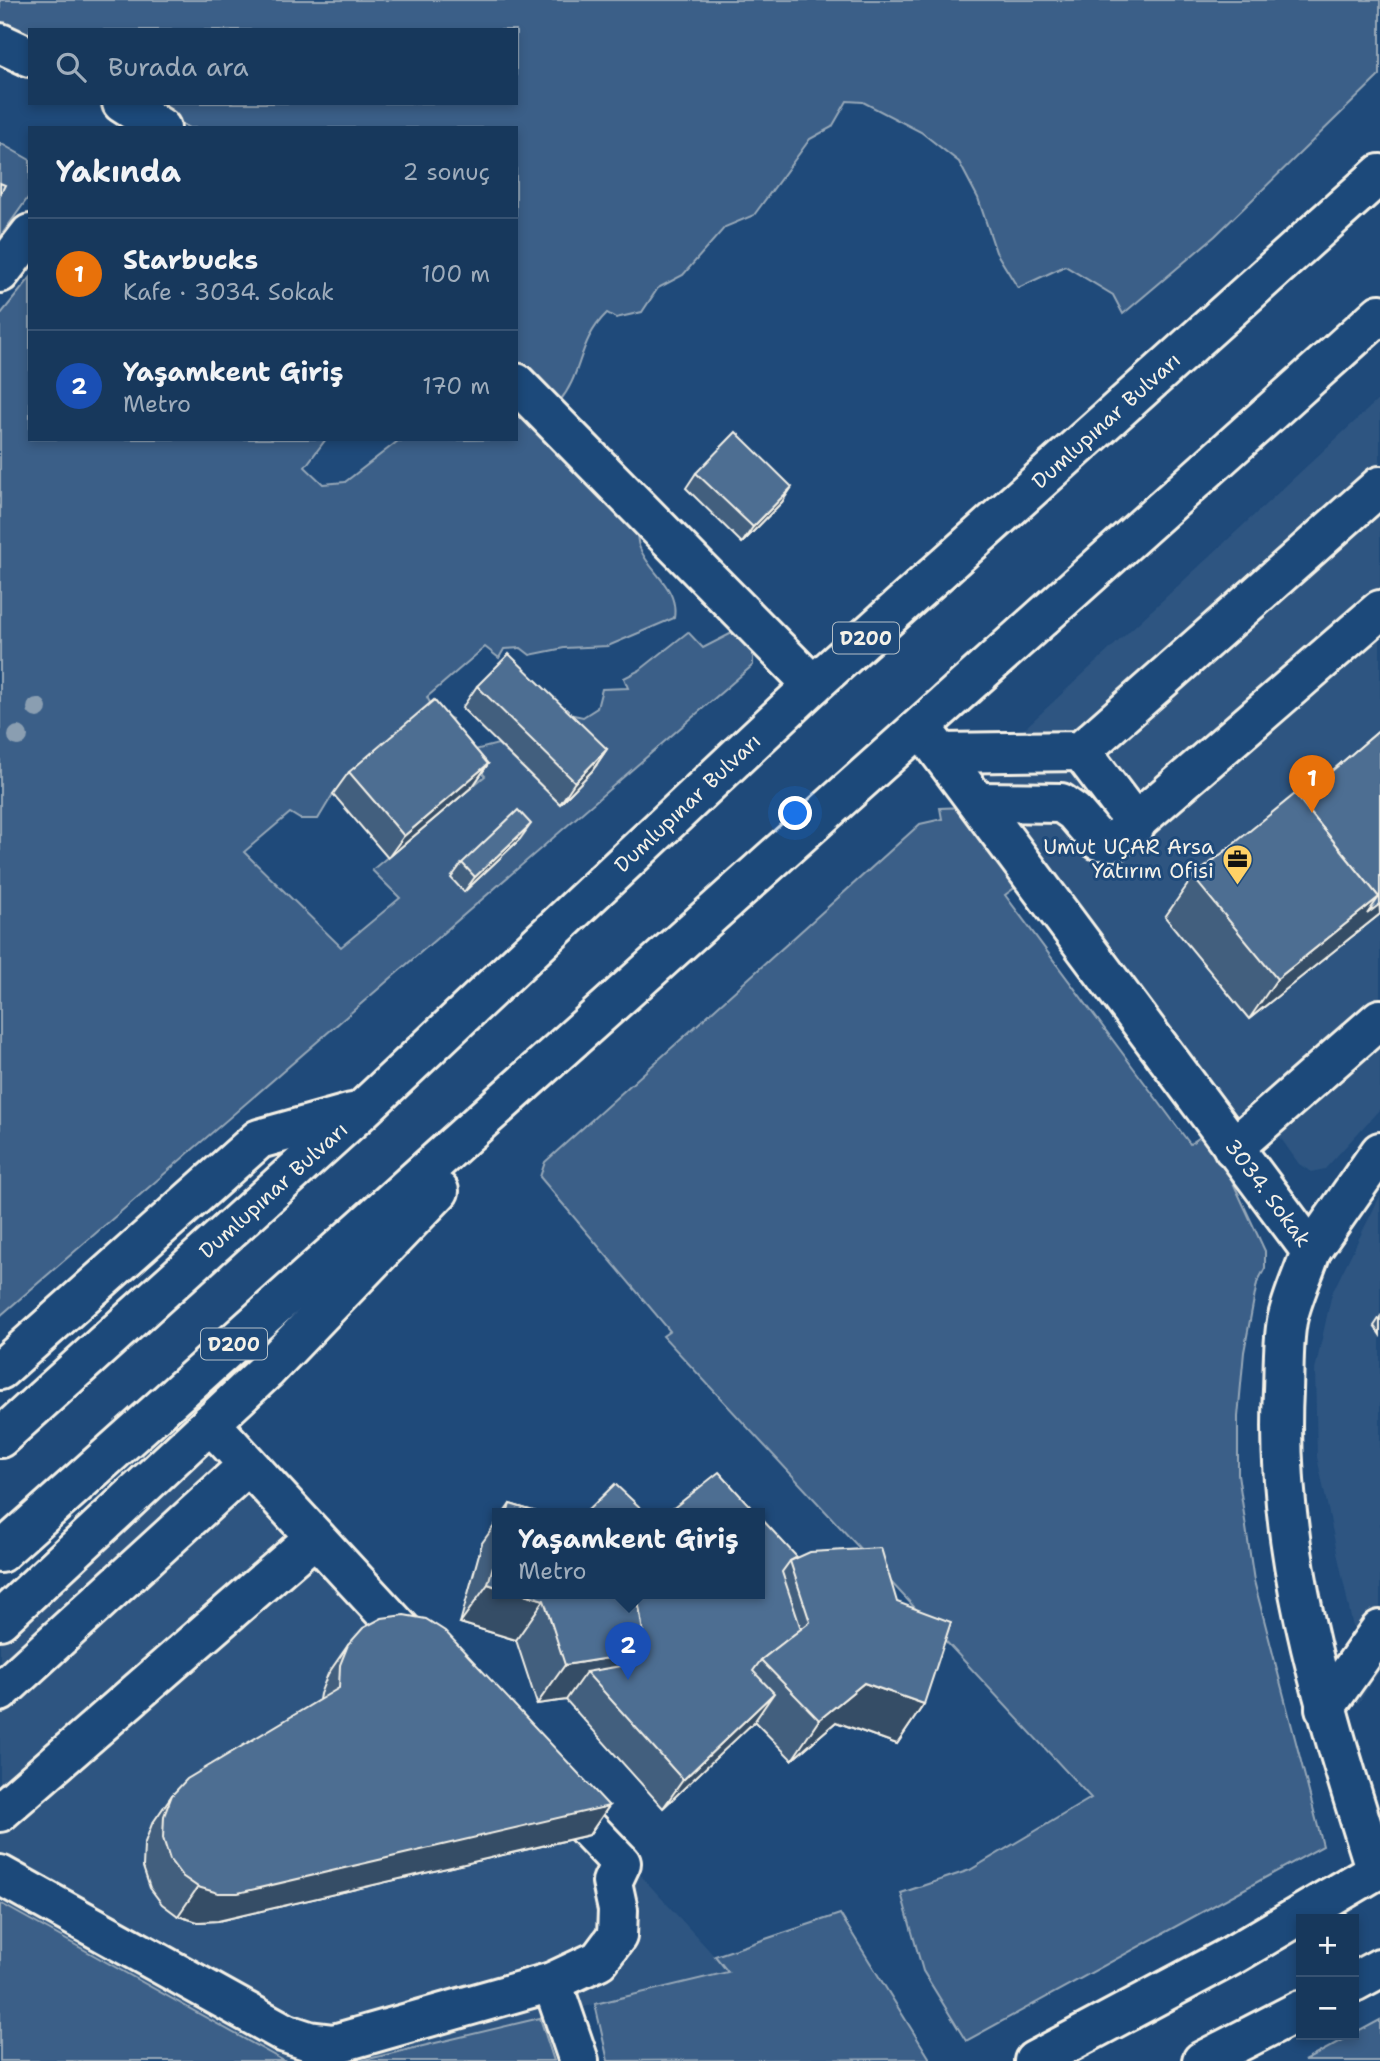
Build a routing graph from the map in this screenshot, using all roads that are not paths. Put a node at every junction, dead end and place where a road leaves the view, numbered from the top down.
1 (0, 43) edge
2 (28, 56) edge
3 (121, 112) edge
4 (156, 126) edge
5 (1380, 174) edge
6 (28, 237) edge
7 (0, 273) edge
8 (1380, 314) edge
9 (518, 385) edge
10 (1380, 486) edge
11 (1380, 610) edge
12 (813, 685) junction
13 (931, 740) junction
14 (1081, 751) junction
15 (978, 802) junction
16 (1136, 824) junction
17 (1380, 1019) edge
18 (361, 1111) junction
19 (468, 1135) junction
20 (1233, 1148) junction
21 (1380, 1152) edge
22 (1311, 1251) junction
23 (0, 1370) edge
24 (210, 1423) junction
25 (0, 1438) edge
26 (248, 1465) junction
27 (314, 1538) junction
28 (0, 1553) edge
29 (0, 1620) edge
30 (1380, 1630) edge
31 (449, 1681) edge
32 (0, 1692) edge
33 (1325, 1708) junction
34 (535, 1772) edge
35 (0, 1812) edge
36 (1378, 1870) edge
37 (0, 1875) edge
38 (1380, 1968) edge
39 (1359, 1979) edge
40 (552, 1982) junction
41 (1296, 2013) edge
42 (579, 2061) edge
43 (1034, 2061) edge
44 (1202, 2061) edge

1 - 2 main road
3 - 4 main road
5 - 12 main road, Dumlupınar Bulvarı / D200
6 - 7 main road
8 - 13 main road, D200
9 - 12 main road
10 - 14 main road
11 - 16 main road
12 - 18 main road, Dumlupınar Bulvarı / D200
13 - 14 main road
13 - 15 main road, 3034. Sokak
13 - 19 main road, D200
14 - 16 main road
15 - 16 main road
15 - 20 main road, 3034. Sokak
17 - 20 main road
18 - 23 main road
18 - 25 main road, Dumlupınar Bulvarı / D200
19 - 24 main road
19 - 28 main road, D200
20 - 22 main road, 3034. Sokak
21 - 22 main road
22 - 33 main road, 3034. Sokak
24 - 26 main road
24 - 29 main road
26 - 27 main road
26 - 32 main road
27 - 31 main road
27 - 35 main road
30 - 33 main road
33 - 36 main road, 3034. Sokak
34 - 40 main road
36 - 43 main road
37 - 40 main road
38 - 39 main road
40 - 42 main road
41 - 44 main road

